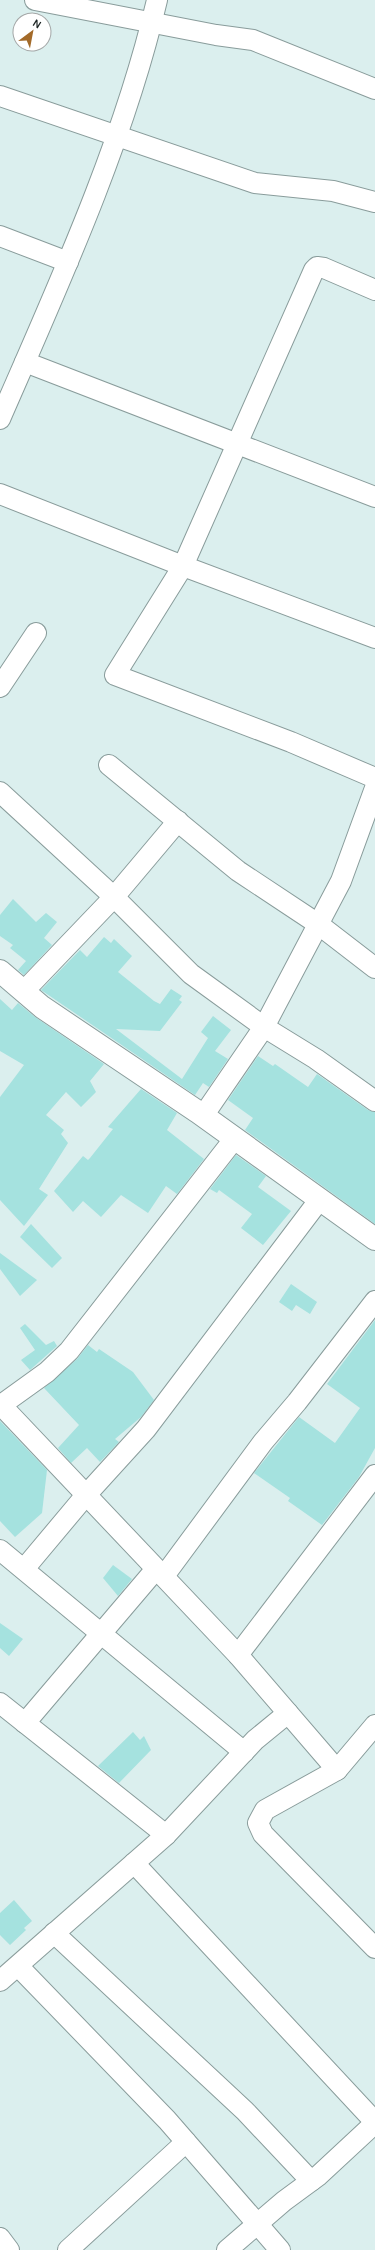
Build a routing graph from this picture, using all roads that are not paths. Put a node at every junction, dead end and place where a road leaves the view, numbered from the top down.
1 (34, 0) edge
2 (157, 0) edge
3 (152, 21) junction
4 (375, 89) edge
5 (0, 96) edge
6 (117, 134) junction
7 (375, 202) edge
8 (0, 236) edge
9 (68, 262) junction
10 (375, 290) edge
11 (25, 362) junction
12 (0, 420) edge
13 (236, 443) junction
14 (0, 494) edge
15 (375, 497) edge
16 (183, 566) junction
17 (36, 633) dead end
18 (375, 638) edge
19 (0, 687) edge
20 (109, 765) dead end
21 (375, 778) edge
22 (375, 788) edge
23 (0, 792) edge
24 (178, 821) junction
25 (114, 897) junction
26 (318, 924) junction
27 (375, 968) edge
28 (0, 971) edge
29 (24, 991) junction
30 (264, 1027) junction
31 (375, 1101) edge
32 (203, 1116) junction
33 (235, 1138) junction
34 (320, 1199) junction
35 (375, 1239) edge
36 (375, 1301) edge
37 (0, 1404) edge
38 (375, 1475) edge
39 (86, 1495) junction
40 (0, 1550) edge
41 (24, 1569) junction
42 (160, 1573) junction
43 (102, 1633) junction
44 (238, 1655) junction
45 (0, 1703) edge
46 (288, 1713) junction
47 (25, 1723) junction
48 (375, 1725) edge
49 (244, 1752) junction
50 (337, 1770) junction
51 (166, 1835) junction
52 (134, 1863) junction
53 (54, 1933) junction
54 (375, 1948) edge
55 (18, 1966) junction
56 (0, 1981) edge
57 (375, 2122) edge
58 (186, 2142) junction
59 (311, 2181) junction
60 (257, 2224) junction
61 (0, 2238) edge
62 (9, 2250) edge
63 (68, 2250) edge
64 (227, 2250) edge
65 (280, 2250) edge

1 - 3 street
2 - 3 street
3 - 4 street
3 - 6 street
5 - 6 street
6 - 7 street
6 - 9 street
8 - 9 street
9 - 11 street
10 - 13 street
11 - 12 street
11 - 13 street
13 - 15 street
13 - 16 street
14 - 16 street
16 - 18 street
16 - 21 street
17 - 19 street
20 - 24 street
22 - 26 street
23 - 25 street
24 - 25 street
24 - 26 street
25 - 29 street
25 - 30 street
26 - 27 street
26 - 30 street
28 - 29 street
29 - 32 street
30 - 31 street
30 - 32 street
32 - 33 street
33 - 34 street
33 - 37 street
34 - 35 street
34 - 39 street
36 - 42 street
37 - 39 street
38 - 44 street
39 - 41 street
39 - 42 street
40 - 41 street
41 - 43 street
42 - 43 street
42 - 44 street
43 - 47 street
43 - 49 street
44 - 46 street
45 - 47 street
46 - 49 street
46 - 50 street
47 - 51 street
48 - 50 street
49 - 51 street
50 - 54 street
51 - 52 street
52 - 53 street
52 - 57 street
53 - 55 street
53 - 59 street
55 - 56 street
55 - 58 street
57 - 59 street
58 - 60 street
58 - 63 street
59 - 60 street
60 - 64 street
60 - 65 street
61 - 62 street

